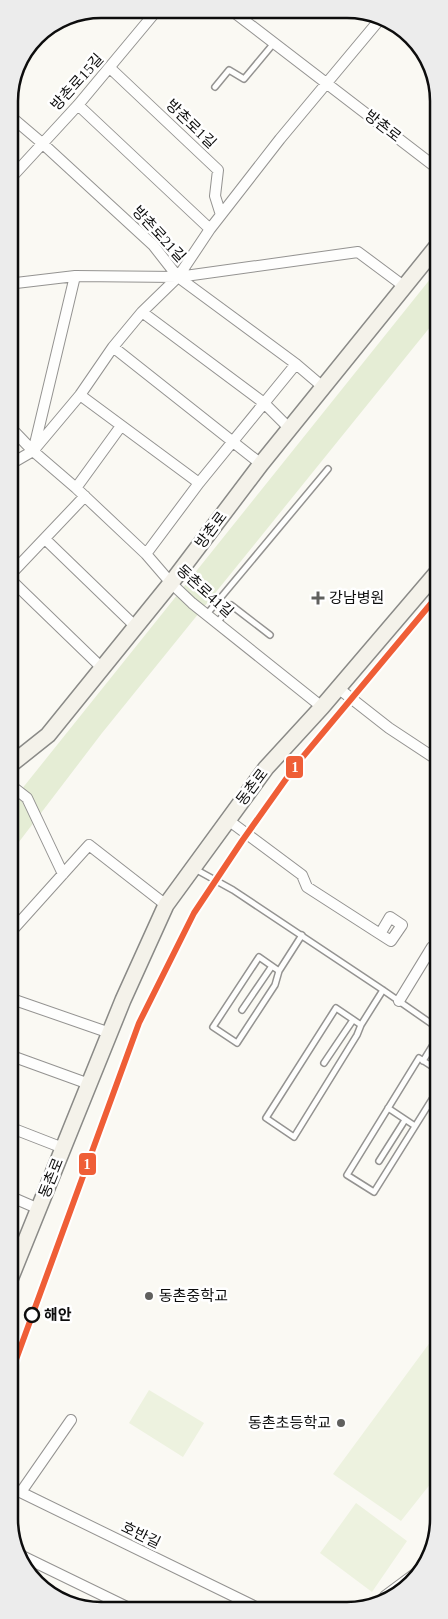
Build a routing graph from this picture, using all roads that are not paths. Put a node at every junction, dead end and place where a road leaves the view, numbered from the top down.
1 (151, 18) edge
2 (242, 18) edge
3 (377, 24) edge
4 (275, 43) junction
5 (110, 68) junction
6 (328, 83) junction
7 (215, 87) dead end
8 (78, 105) junction
9 (18, 123) edge
10 (42, 143) junction
11 (430, 163) edge
12 (18, 165) edge
13 (221, 215) junction
14 (210, 229) junction
15 (430, 255) edge
16 (75, 276) junction
17 (178, 276) junction
18 (18, 283) edge
19 (405, 287) junction
20 (142, 312) junction
21 (113, 347) junction
22 (296, 364) junction
23 (323, 387) junction
24 (80, 395) junction
25 (264, 403) junction
26 (121, 426) junction
27 (289, 428) junction
28 (18, 435) edge
29 (233, 441) junction
30 (33, 451) junction
31 (18, 459) edge
32 (261, 464) junction
33 (328, 469) dead end
34 (199, 482) junction
35 (76, 488) junction
36 (85, 496) junction
37 (45, 539) junction
38 (146, 554) junction
39 (18, 568) edge
40 (430, 581) edge
41 (172, 583) junction
42 (18, 586) edge
43 (206, 614) junction
44 (217, 623) junction
45 (136, 627) junction
46 (270, 635) dead end
47 (102, 668) junction
48 (338, 688) junction
49 (322, 707) junction
50 (430, 755) edge
51 (18, 759) edge
52 (18, 791) edge
53 (228, 820) junction
54 (192, 867) junction
55 (63, 874) junction
56 (166, 906) junction
57 (18, 924) edge
58 (380, 934) dead end
59 (302, 935) junction
60 (430, 950) edge
61 (272, 966) junction
62 (279, 971) junction
63 (383, 990) junction
64 (18, 1001) edge
65 (399, 1001) junction
66 (242, 1010) dead end
67 (353, 1020) junction
68 (430, 1023) edge
69 (361, 1024) junction
70 (110, 1033) junction
71 (430, 1050) edge
72 (18, 1058) edge
73 (423, 1061) junction
74 (324, 1063) dead end
75 (430, 1065) edge
76 (89, 1084) junction
77 (430, 1102) edge
78 (388, 1108) junction
79 (406, 1120) junction
80 (415, 1126) junction
81 (18, 1130) edge
82 (63, 1148) junction
83 (378, 1161) dead end
84 (18, 1200) edge
85 (38, 1209) junction
86 (18, 1261) edge
87 (71, 1420) dead end
88 (20, 1492) joint
89 (27, 1558) edge
90 (119, 1602) edge
91 (246, 1602) edge

1 - 5 street, 방촌로15길
2 - 4 street
3 - 6 street
4 - 6 street
4 - 7 lane
5 - 8 street, 방촌로15길
5 - 13 street, 방촌로1길
6 - 11 street, 방촌로
6 - 13 street
8 - 10 street, 방촌로15길
8 - 14 street
9 - 10 street, 방촌로21길
10 - 12 street, 방촌로15길
10 - 17 street, 방촌로21길
13 - 14 street
14 - 17 street
15 - 19 main road, 방촌로
16 - 17 street
16 - 18 street
16 - 30 street
17 - 19 street
17 - 20 street
17 - 22 street, 방촌로21길
19 - 23 main road, 방촌로
20 - 21 street
20 - 25 street
21 - 24 street
21 - 29 street
22 - 23 street, 방촌로21길
22 - 25 street
23 - 27 main road, 방촌로
24 - 26 street
24 - 30 street
25 - 27 street
25 - 29 street
26 - 34 street
26 - 35 street
27 - 32 main road, 방촌로
28 - 30 street, 동촌로41길
29 - 32 street
29 - 34 street
30 - 31 street
30 - 35 street, 동촌로41길
32 - 41 main road, 방촌로
33 - 43 lane
34 - 38 street
35 - 36 street, 동촌로41길
36 - 37 street
36 - 38 street, 동촌로41길
37 - 39 street
37 - 45 street
38 - 41 street, 동촌로41길
40 - 48 main road, 동촌로
41 - 43 street, 동촌로41길
41 - 45 main road, 방촌로
42 - 47 street
43 - 44 street, 동촌로41길
44 - 46 lane
44 - 49 street, 동촌로41길
45 - 47 main road, 방촌로
47 - 51 main road, 방촌로
48 - 49 main road, 동촌로
48 - 50 street
49 - 53 main road, 동촌로
52 - 55 street
53 - 54 main road, 동촌로
53 - 58 street
54 - 56 main road, 동촌로
54 - 59 lane
55 - 56 street
55 - 57 street
56 - 70 main road, 동촌로
59 - 62 lane
59 - 63 lane
60 - 65 street
61 - 62 lane
61 - 62 lane
61 - 66 lane
63 - 65 lane
63 - 69 lane
64 - 70 street
65 - 68 lane
67 - 69 lane
67 - 69 lane
67 - 74 lane
70 - 76 main road, 동촌로
71 - 73 lane
72 - 76 street
73 - 75 lane
73 - 78 lane
76 - 82 main road, 동촌로
77 - 80 lane
78 - 79 lane
78 - 80 lane
79 - 80 lane
79 - 83 lane
81 - 82 street, 동촌로
82 - 85 main road, 동촌로
84 - 85 street, 동촌로
85 - 86 main road, 동촌로
87 - 88 street
88 - 91 street, 호반길
89 - 90 street

